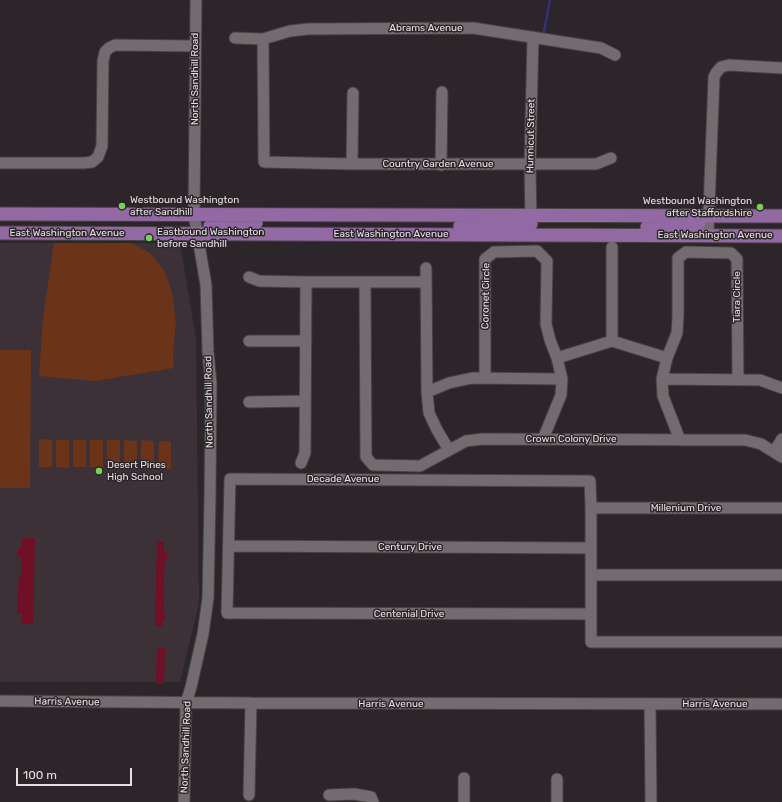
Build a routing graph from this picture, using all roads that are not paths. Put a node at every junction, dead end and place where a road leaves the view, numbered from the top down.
1 (196, 0) edge
2 (533, 37) junction
3 (236, 38) dead end
4 (263, 40) junction
5 (195, 46) junction
6 (615, 55) dead end
7 (782, 68) edge
8 (442, 92) dead end
9 (353, 93) dead end
10 (611, 158) dead end
11 (0, 163) edge
12 (352, 164) junction
13 (441, 164) junction
14 (530, 164) junction
15 (0, 214) edge
16 (782, 216) edge
17 (196, 225) junction
18 (530, 225) junction
19 (708, 225) junction
20 (0, 233) edge
21 (782, 236) edge
22 (612, 241) junction
23 (426, 268) dead end
24 (249, 277) dead end
25 (306, 282) junction
26 (365, 282) junction
27 (426, 282) junction
28 (249, 341) dead end
29 (612, 341) junction
30 (306, 342) junction
31 (557, 358) junction
32 (667, 358) junction
33 (485, 378) junction
34 (562, 379) junction
35 (662, 379) junction
36 (738, 380) junction
37 (782, 388) edge
38 (427, 392) junction
39 (249, 402) dead end
40 (305, 402) junction
41 (543, 439) junction
42 (782, 439) edge
43 (680, 440) junction
44 (449, 450) junction
45 (778, 454) edge
46 (302, 463) dead end
47 (591, 508) junction
48 (782, 508) edge
49 (229, 546) junction
50 (591, 548) junction
51 (591, 575) junction
52 (782, 575) edge
53 (227, 613) joint
54 (591, 614) junction
55 (782, 642) edge
56 (0, 701) edge
57 (186, 703) junction
58 (251, 703) junction
59 (650, 704) junction
60 (782, 704) edge
61 (464, 778) dead end
62 (557, 779) dead end
63 (249, 795) dead end
64 (329, 795) dead end
65 (184, 802) edge
66 (373, 802) edge
67 (464, 802) edge
68 (557, 802) edge
69 (651, 802) edge

1 - 5 street, North Sandhill Road
2 - 4 street, Abrams Avenue
2 - 6 street, Abrams Avenue
2 - 14 street, Hunnicut Street
3 - 4 street, Abrams Avenue
4 - 12 street, Country Garden Avenue
5 - 11 street
5 - 17 street, North Sandhill Road
7 - 19 street
8 - 13 street
9 - 12 street
10 - 14 street, Country Garden Avenue
12 - 13 street, Country Garden Avenue
13 - 14 street, Country Garden Avenue
14 - 18 street, Hunnicut Street
15 - 17 main road, East Washington Avenue
16 - 19 main road, East Washington Avenue
17 - 18 main road, East Washington Avenue
17 - 18 main road, East Washington Avenue
17 - 20 main road, East Washington Avenue
17 - 57 street, North Sandhill Road
18 - 19 main road, East Washington Avenue
18 - 22 main road, East Washington Avenue
19 - 21 main road, East Washington Avenue
19 - 22 main road, East Washington Avenue
22 - 29 street
23 - 27 street
24 - 25 street
25 - 26 street
25 - 30 street
26 - 27 street
26 - 44 street, Crown Colony Drive
27 - 38 street
28 - 30 street
29 - 31 street
29 - 32 street
30 - 40 street
31 - 33 street, Coronet Circle
31 - 34 street
32 - 35 street
32 - 36 street, Tiara Circle
33 - 34 street
33 - 38 street
34 - 41 street
35 - 36 street
35 - 43 street
36 - 37 street
38 - 44 street
39 - 40 street
40 - 46 street
41 - 43 street, Crown Colony Drive
41 - 44 street, Crown Colony Drive
42 - 45 street
43 - 45 street, Crown Colony Drive
47 - 48 street, Millenium Drive
47 - 49 street, Decade Avenue
47 - 50 street
49 - 50 street, Century Drive
49 - 53 street, Decade Avenue
50 - 51 street
51 - 52 street
51 - 54 street
53 - 54 street, Centenial Drive
54 - 55 street
56 - 57 street, Harris Avenue
57 - 58 street, Harris Avenue
57 - 65 street, North Sandhill Road
58 - 59 street, Harris Avenue
58 - 63 street
59 - 60 street, Harris Avenue
59 - 69 street
61 - 67 street
62 - 68 street
64 - 66 street

